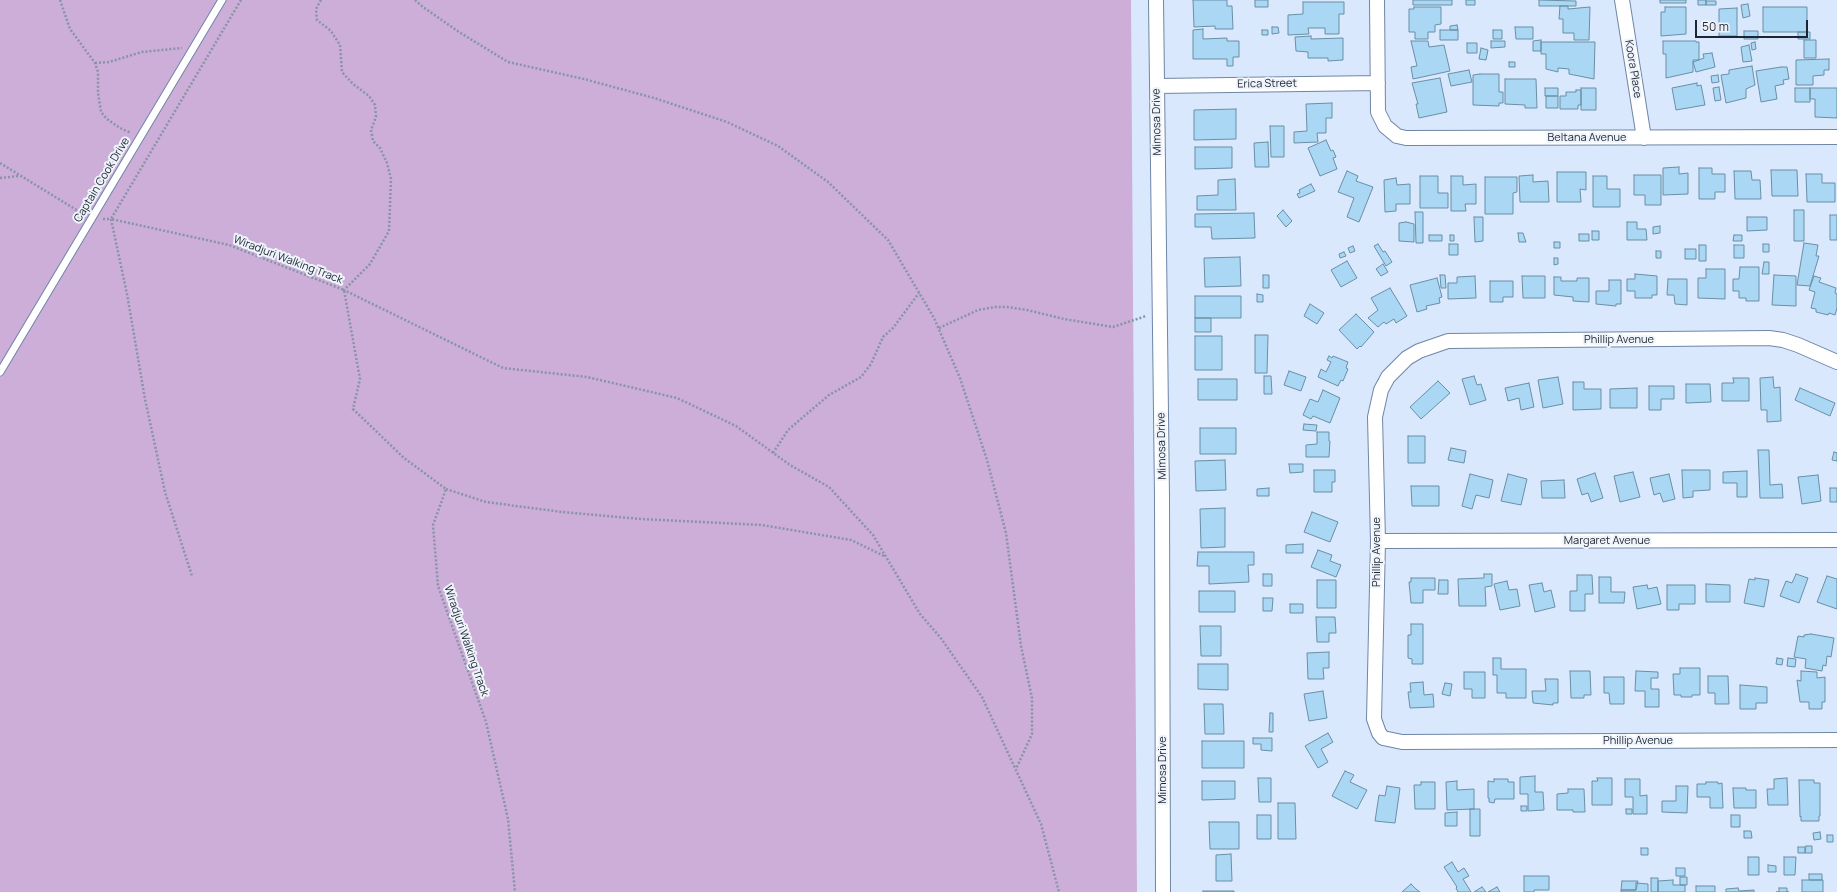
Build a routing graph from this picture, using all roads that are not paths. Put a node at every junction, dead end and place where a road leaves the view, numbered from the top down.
1 (222, 0) edge
2 (1156, 0) edge
3 (1377, 0) edge
4 (1622, 0) edge
5 (1378, 83) junction
6 (1157, 86) junction
7 (1837, 137) edge
8 (1644, 138) junction
9 (1837, 362) edge
10 (0, 372) edge
11 (1837, 540) edge
12 (1378, 541) junction
13 (1837, 740) edge
14 (1163, 892) edge

1 - 10 lane, Captain Cook Drive
2 - 6 street, Mimosa Drive
3 - 5 street, Beltana Avenue
4 - 8 street, Koora Place
5 - 6 street, Erica Street
5 - 8 street, Beltana Avenue
6 - 14 street, Mimosa Drive
7 - 8 street, Beltana Avenue
9 - 12 street, Phillip Avenue
11 - 12 street, Margaret Avenue
12 - 13 street, Phillip Avenue

